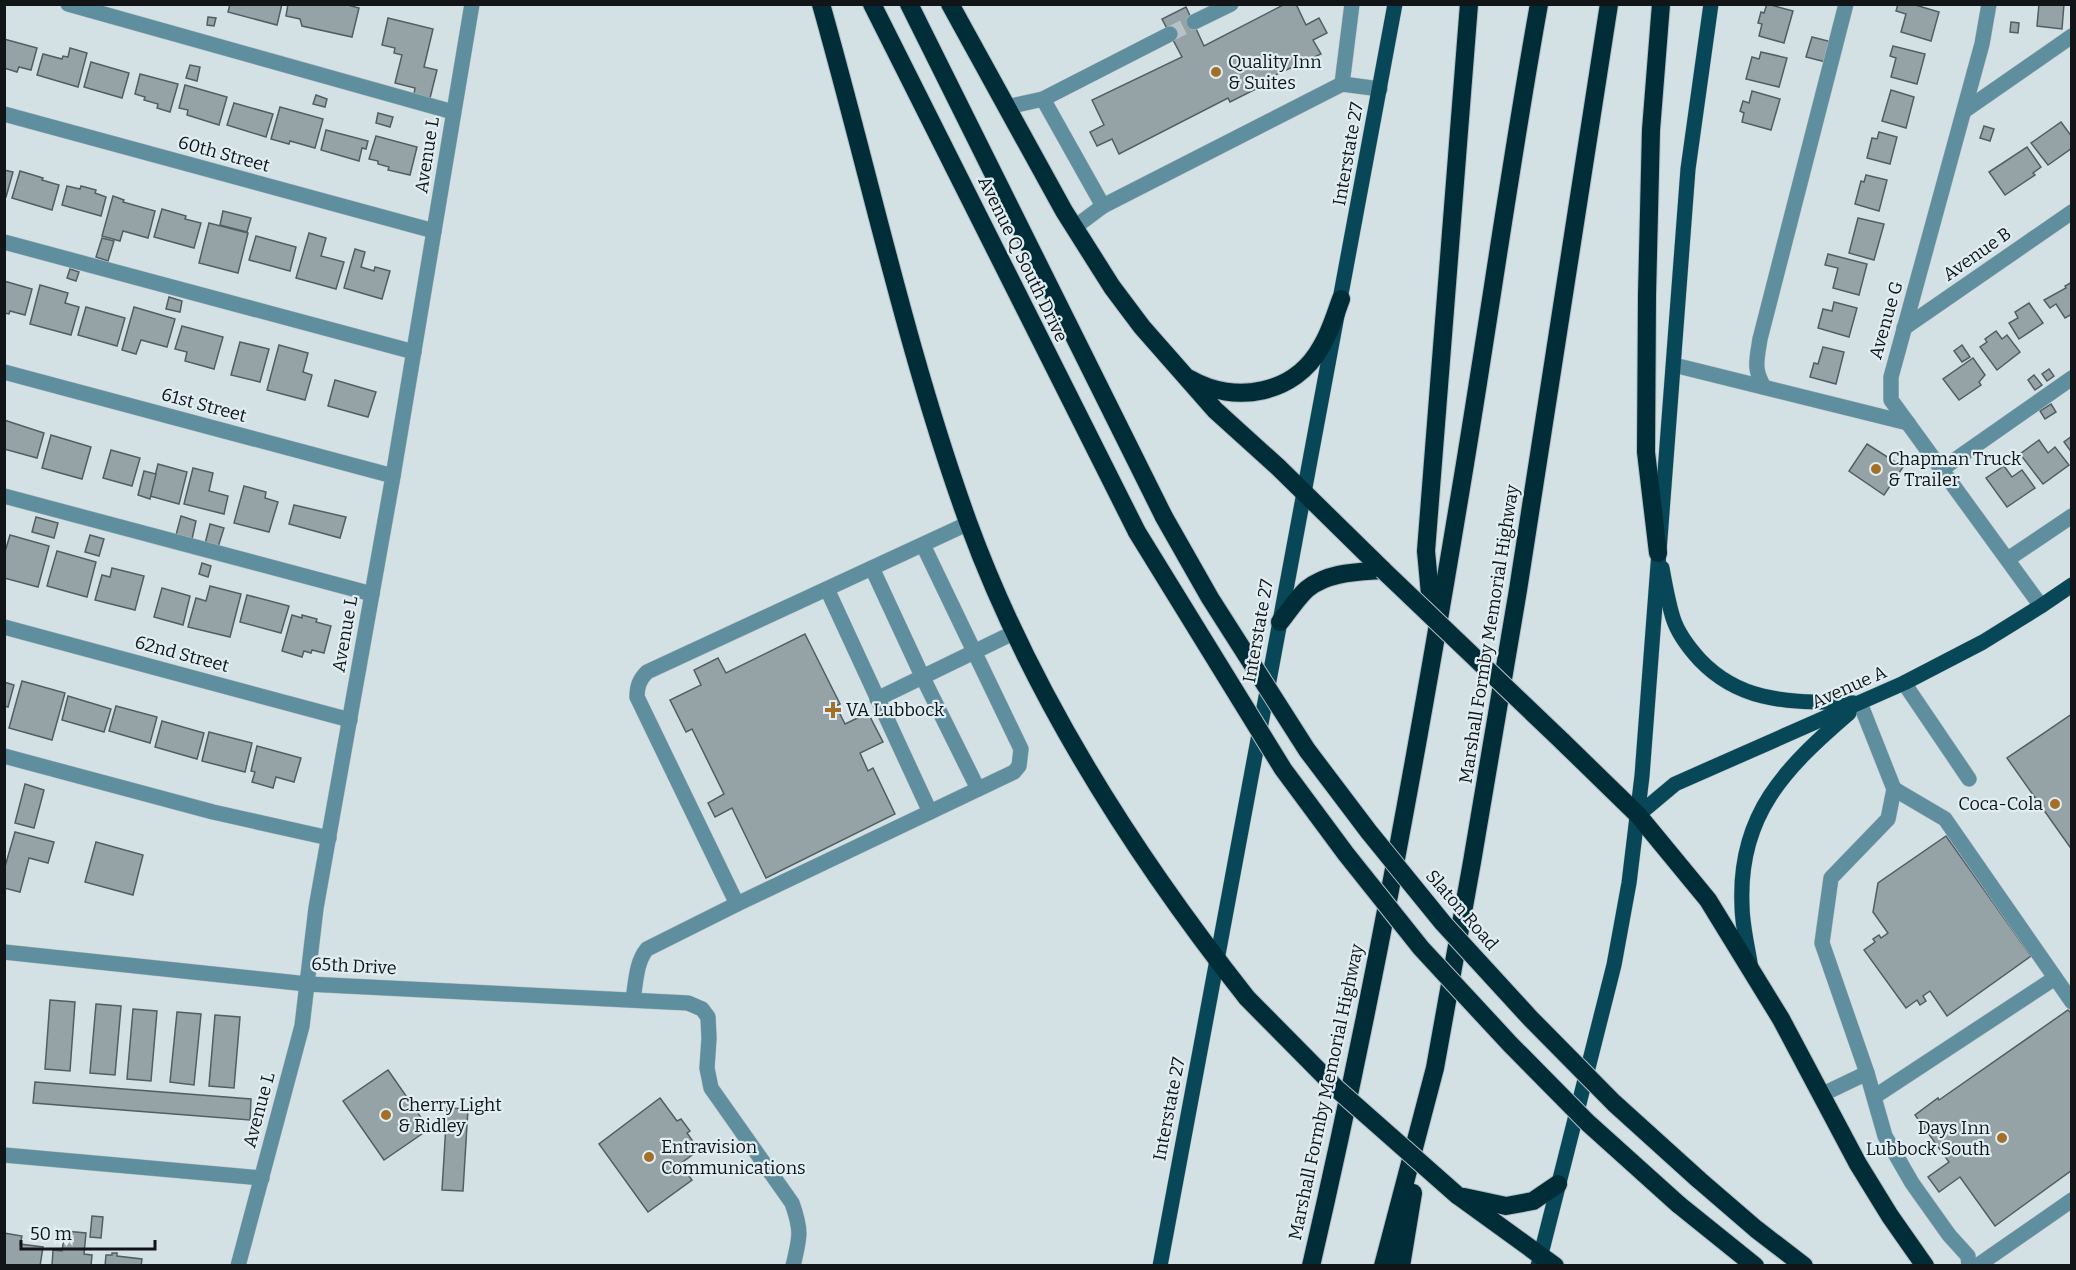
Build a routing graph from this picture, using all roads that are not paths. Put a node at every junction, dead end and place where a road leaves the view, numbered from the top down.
1 (68, 4) edge
2 (472, 4) edge
3 (820, 4) edge
4 (872, 4) edge
5 (909, 4) edge
6 (950, 4) edge
7 (1231, 4) edge
8 (1352, 4) edge
9 (1395, 4) edge
10 (1468, 4) edge
11 (1539, 4) edge
12 (1609, 4) edge
13 (1660, 4) edge
14 (1711, 4) edge
15 (1846, 4) edge
16 (1989, 4) edge
17 (1194, 22) tunnel mouth
18 (1170, 34) tunnel mouth
19 (2072, 36) edge
20 (1342, 84) junction
21 (1380, 89) junction
22 (1043, 99) junction
23 (1007, 107) junction
24 (1964, 111) junction
25 (453, 112) junction
26 (4, 114) edge
27 (1103, 206) junction
28 (2072, 212) edge
29 (1075, 227) junction
30 (434, 231) junction
31 (4, 242) edge
32 (1341, 300) junction
33 (1904, 328) junction
34 (414, 352) junction
35 (1674, 365) junction
36 (4, 372) edge
37 (1182, 374) junction
38 (2072, 378) edge
39 (1764, 387) junction
40 (1908, 423) junction
41 (1942, 469) junction
42 (393, 476) junction
43 (1304, 492) junction
44 (4, 496) edge
45 (2072, 516) edge
46 (1164, 517) joint
47 (969, 523) junction
48 (922, 545) junction
49 (1658, 554) junction
50 (2008, 560) junction
51 (872, 568) junction
52 (1383, 570) junction
53 (2072, 585) edge
54 (827, 589) junction
55 (372, 594) junction
56 (2041, 606) junction
57 (1280, 622) junction
58 (4, 627) edge
59 (1014, 632) junction
60 (1435, 641) junction
61 (974, 652) junction
62 (923, 678) junction
63 (1904, 683) junction
64 (877, 699) junction
65 (1860, 703) junction
66 (350, 720) junction
67 (4, 756) edge
68 (1969, 779) dead end
69 (978, 789) junction
70 (1894, 789) junction
71 (930, 812) junction
72 (1638, 814) junction
73 (329, 838) junction
74 (737, 904) junction
75 (4, 952) edge
76 (1217, 960) junction
77 (1751, 969) junction
78 (2055, 978) junction
79 (307, 984) junction
80 (633, 999) junction
81 (2072, 1002) edge
82 (1434, 1068) junction
83 (1867, 1072) junction
84 (1821, 1095) junction
85 (1874, 1097) junction
86 (4, 1155) edge
87 (262, 1178) junction
88 (1558, 1185) junction
89 (1456, 1195) junction
90 (2072, 1200) edge
91 (1913, 1248) junction
92 (1544, 1262) edge
93 (238, 1266) edge
94 (793, 1266) edge
95 (1160, 1266) edge
96 (1311, 1266) edge
97 (1383, 1266) edge
98 (1401, 1266) edge
99 (1755, 1266) edge
100 (1804, 1266) edge
101 (1925, 1266) edge
102 (1933, 1266) edge
103 (1968, 1266) edge
104 (1977, 1266) edge

1 - 25 street
2 - 25 street, Avenue L
3 - 47 highway
4 - 99 highway, Avenue Q South Drive, bridge
5 - 46 highway, Avenue Q South Drive
6 - 23 highway
7 - 17 street
8 - 20 street
9 - 21 main road, Interstate 27
10 - 60 highway
11 - 60 highway, Marshall Formby Memorial Highway
12 - 82 highway, Marshall Formby Memorial Highway
13 - 49 highway
14 - 35 main road
15 - 39 street
16 - 24 street, Avenue G
18 - 22 street
19 - 24 street
20 - 21 street
20 - 27 street
21 - 32 main road, Interstate 27
22 - 23 street
22 - 27 street
23 - 29 highway
24 - 33 street, Avenue G
25 - 30 street, Avenue L
26 - 30 street, 60th Street
27 - 29 street
28 - 33 street, Avenue B
29 - 37 highway
30 - 34 street, Avenue L
31 - 34 street
32 - 37 highway
32 - 43 main road, Interstate 27
33 - 40 street, Avenue G
34 - 42 street, Avenue L
35 - 39 street
35 - 49 main road
36 - 42 street, 61st Street
37 - 43 highway
38 - 41 street
39 - 40 street
40 - 41 street, Avenue G
41 - 50 street, Avenue G
42 - 55 street, Avenue L
43 - 52 highway
43 - 57 main road, Interstate 27
44 - 55 street
45 - 50 street
46 - 100 highway, Slaton Road, bridge
47 - 48 street
47 - 59 highway
48 - 51 street
48 - 61 street
49 - 65 main road
49 - 72 main road
50 - 56 street, Avenue G
51 - 54 street
51 - 62 street
52 - 57 highway
52 - 72 highway, bridge
53 - 56 main road, Avenue A
54 - 64 street
54 - 74 street
55 - 66 street, Avenue L
56 - 63 main road, Avenue A
57 - 76 main road, Interstate 27
58 - 66 street, 62nd Street
59 - 61 street
59 - 76 highway
60 - 96 highway, Marshall Formby Memorial Highway
61 - 62 street
61 - 69 street
62 - 64 street
62 - 69 street
63 - 65 main road, Avenue A
63 - 68 street
64 - 71 street
65 - 70 street
65 - 72 main road, Avenue A
65 - 77 main road
66 - 73 street, Avenue L
67 - 73 street
69 - 71 street
70 - 78 street
70 - 83 street
71 - 74 street
72 - 77 highway
72 - 88 main road
73 - 79 street, Avenue L
74 - 80 street
75 - 79 street, 65th Drive
76 - 89 highway, bridge
76 - 95 main road, Interstate 27
77 - 84 highway
78 - 81 street
78 - 85 street
79 - 80 street, 65th Drive
79 - 87 street, Avenue L
80 - 94 street, 65th Drive
82 - 97 highway, Marshall Formby Memorial Highway
82 - 98 highway
83 - 84 street
83 - 85 street
84 - 91 highway
85 - 103 street
86 - 87 street
87 - 93 street, Avenue L
88 - 89 highway
88 - 92 main road
89 - 92 highway
90 - 104 street
91 - 101 highway
91 - 102 street

